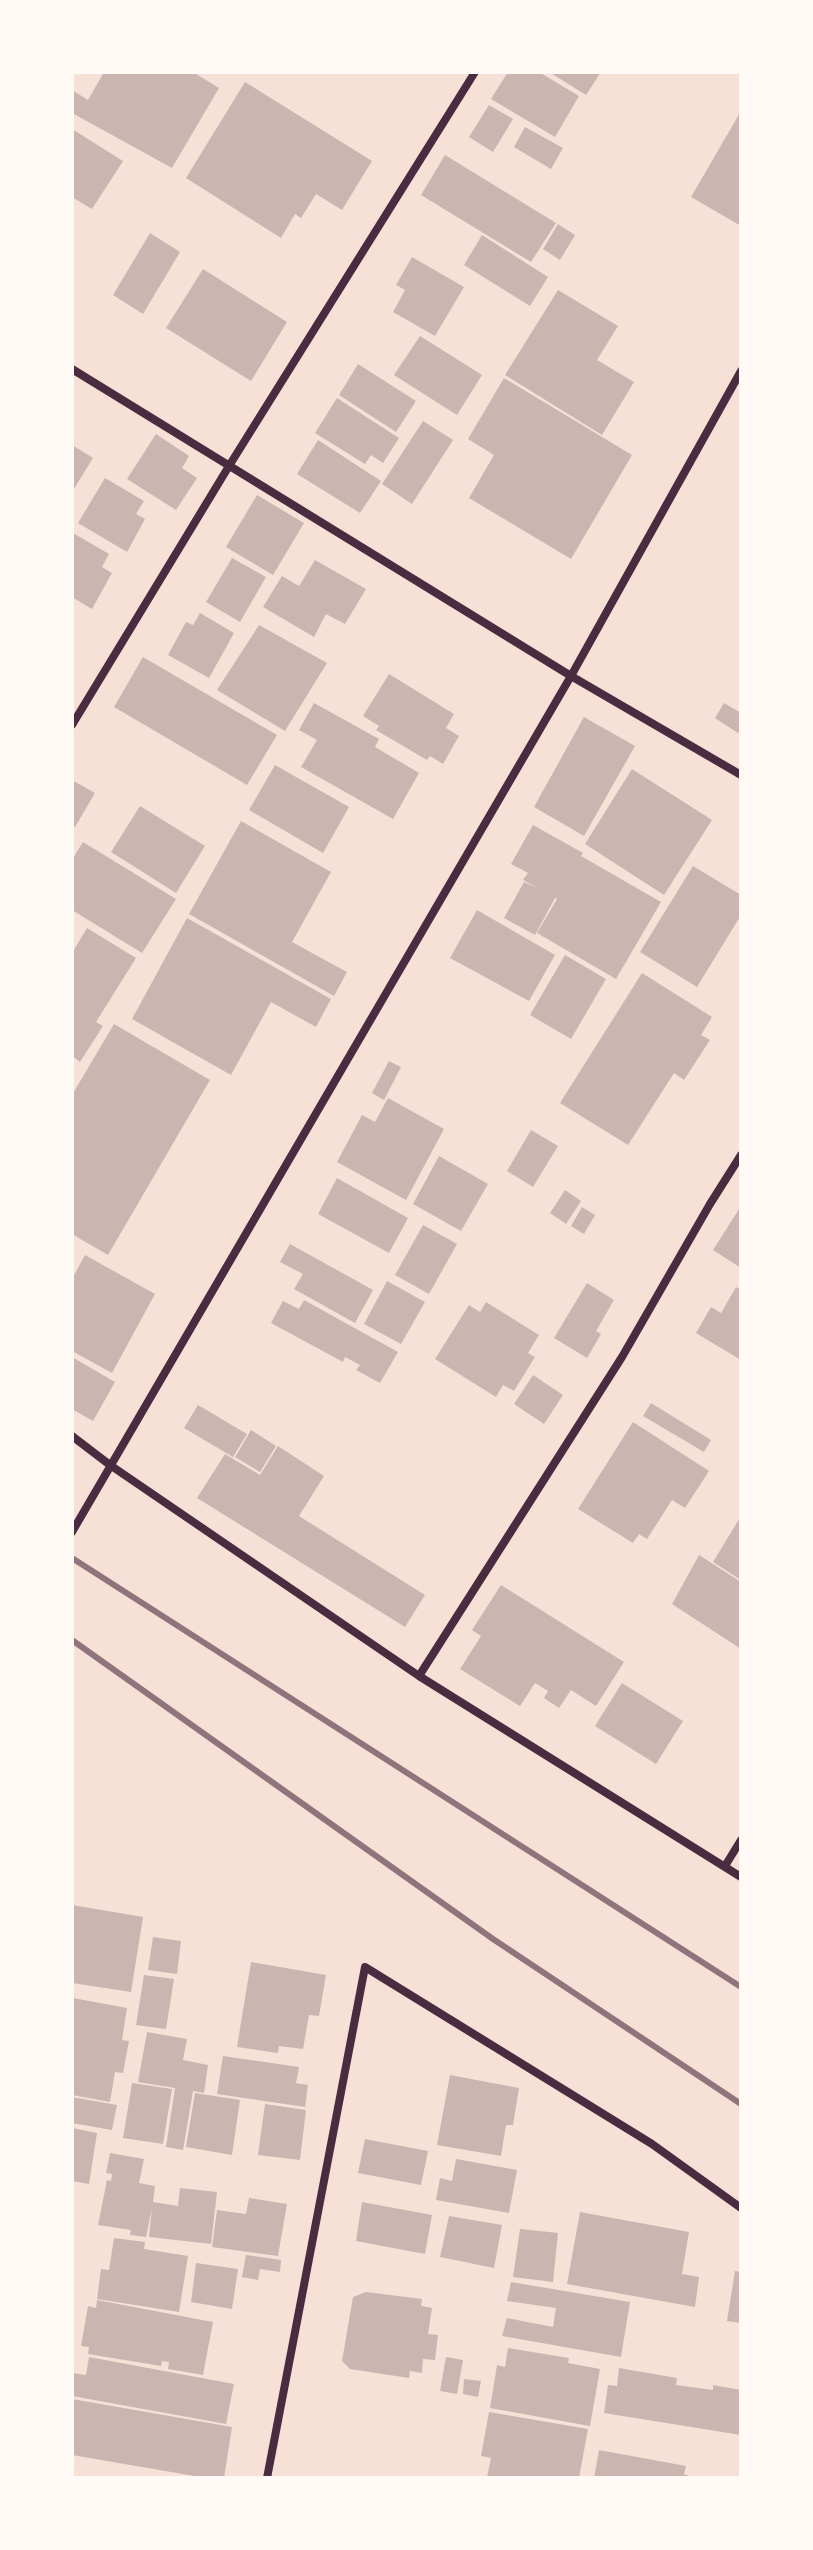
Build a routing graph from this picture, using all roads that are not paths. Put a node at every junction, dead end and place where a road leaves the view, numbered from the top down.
1 (475, 72) edge
2 (72, 369) edge
3 (741, 371) edge
4 (229, 466) junction
5 (571, 676) junction
6 (72, 725) edge
7 (741, 775) edge
8 (741, 1155) edge
9 (72, 1436) edge
10 (110, 1465) junction
11 (72, 1532) edge
12 (419, 1676) junction
13 (741, 1840) edge
14 (725, 1866) junction
15 (741, 1877) edge
16 (741, 2208) edge
17 (267, 2478) edge

1 - 4 street
2 - 4 street
3 - 5 street
4 - 5 street
4 - 6 street
5 - 7 street
5 - 10 street
8 - 12 street
9 - 10 street
10 - 11 street
10 - 12 street
12 - 14 street
13 - 14 street
14 - 15 street
16 - 17 street

